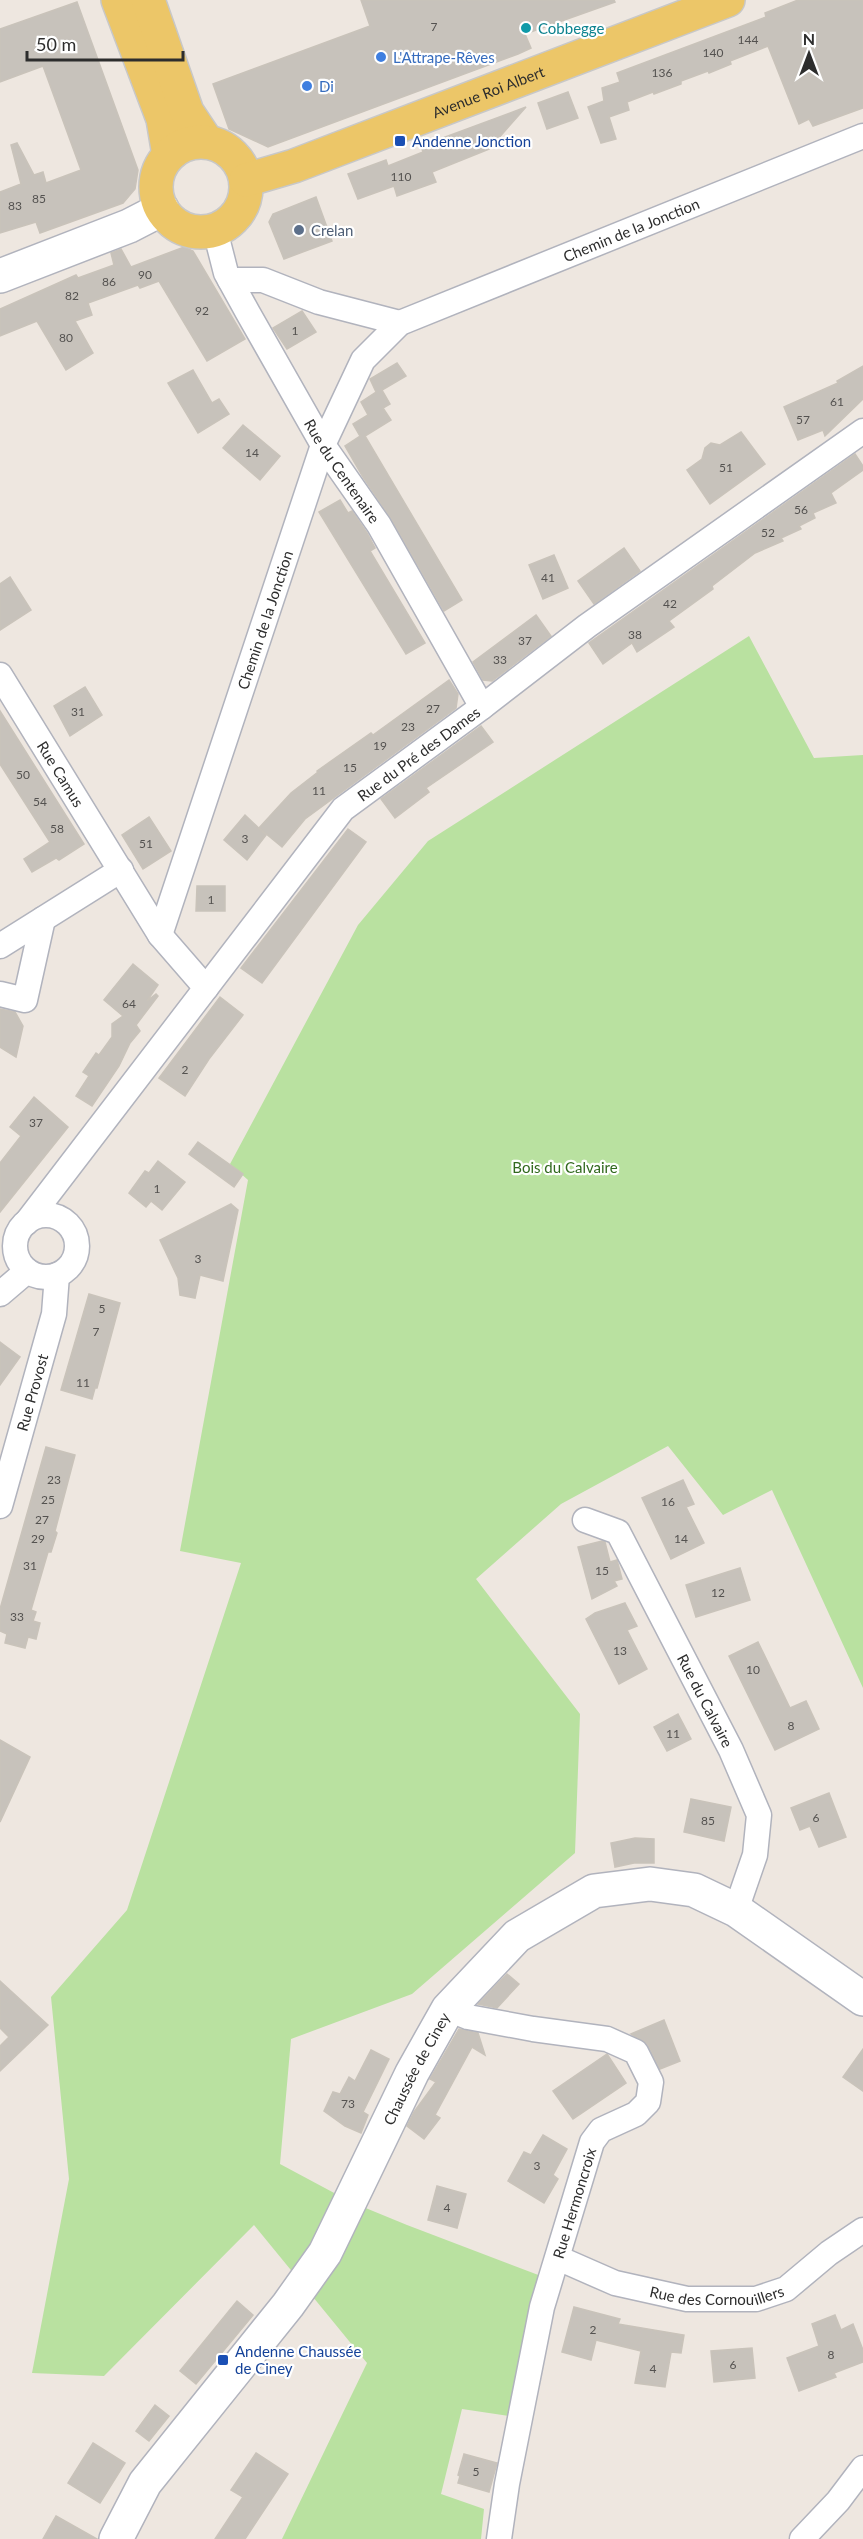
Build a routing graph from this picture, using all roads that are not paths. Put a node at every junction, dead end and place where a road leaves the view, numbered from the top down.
1 (118, 0) edge
2 (148, 0) edge
3 (728, 0) edge
4 (863, 136) edge
5 (207, 142) junction
6 (169, 155) junction
7 (246, 180) junction
8 (162, 209) junction
9 (215, 230) junction
10 (0, 276) edge
11 (230, 280) junction
12 (400, 323) junction
13 (863, 431) edge
14 (323, 445) junction
15 (0, 675) edge
16 (482, 707) junction
17 (121, 870) junction
18 (43, 919) junction
19 (160, 935) junction
20 (0, 946) edge
21 (206, 988) junction
22 (0, 994) edge
23 (68, 1171) junction
24 (26, 1223) junction
25 (66, 1223) junction
26 (27, 1271) junction
27 (57, 1275) junction
28 (0, 1294) edge
29 (0, 1506) edge
30 (585, 1520) dead end
31 (736, 1910) junction
32 (863, 2000) edge
33 (448, 2009) junction
34 (863, 2230) edge
35 (558, 2258) junction
36 (863, 2468) edge
37 (116, 2539) edge
38 (499, 2539) edge
39 (802, 2539) edge

1 - 6 main road
2 - 5 main road
3 - 7 main road, Avenue Roi Albert
4 - 12 street, Chemin de la Jonction
5 - 6 main road
5 - 7 main road
6 - 8 main road
7 - 9 main road
8 - 9 main road
8 - 10 main road
9 - 11 street, Rue du Centenaire
11 - 12 street
11 - 14 street, Rue du Centenaire
12 - 14 street, Chemin de la Jonction
13 - 16 street, Rue du Pré des Dames
14 - 16 street, Rue du Centenaire
14 - 19 street, Chemin de la Jonction
15 - 17 street, Rue Camus
16 - 21 street, Rue du Pré des Dames
17 - 18 street
17 - 19 street, Rue Camus
18 - 20 street
18 - 22 street
19 - 21 street, Rue Camus
21 - 23 street, Rue du Pré des Dames
23 - 24 street, Rue du Pré des Dames
23 - 25 street, Rue du Pré des Dames
24 - 25 street
24 - 26 street
25 - 27 street
26 - 27 street
26 - 28 street
27 - 29 street, Rue Provost
30 - 31 street, Rue du Calvaire
31 - 32 main road, Chaussée de Ciney
31 - 33 main road, Chaussée de Ciney
33 - 35 street, Rue Hermoncroix
33 - 37 main road, Chaussée de Ciney
34 - 35 street, Rue des Cornouillers
35 - 38 street, Rue Hermoncroix
36 - 39 street

